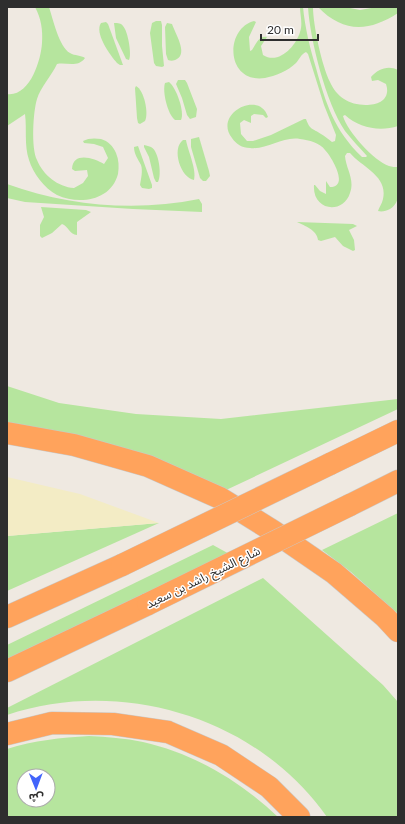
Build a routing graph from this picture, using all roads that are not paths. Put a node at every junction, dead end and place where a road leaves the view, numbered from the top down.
1 (398, 432) edge
2 (7, 433) edge
3 (398, 481) edge
4 (7, 617) edge
5 (398, 631) edge
6 (7, 671) edge
7 (7, 734) edge
8 (299, 817) edge

1 - 4 highway, bridge
2 - 5 highway
3 - 6 highway, شارع الشيخ راشد بن سعيد, bridge
7 - 8 highway

